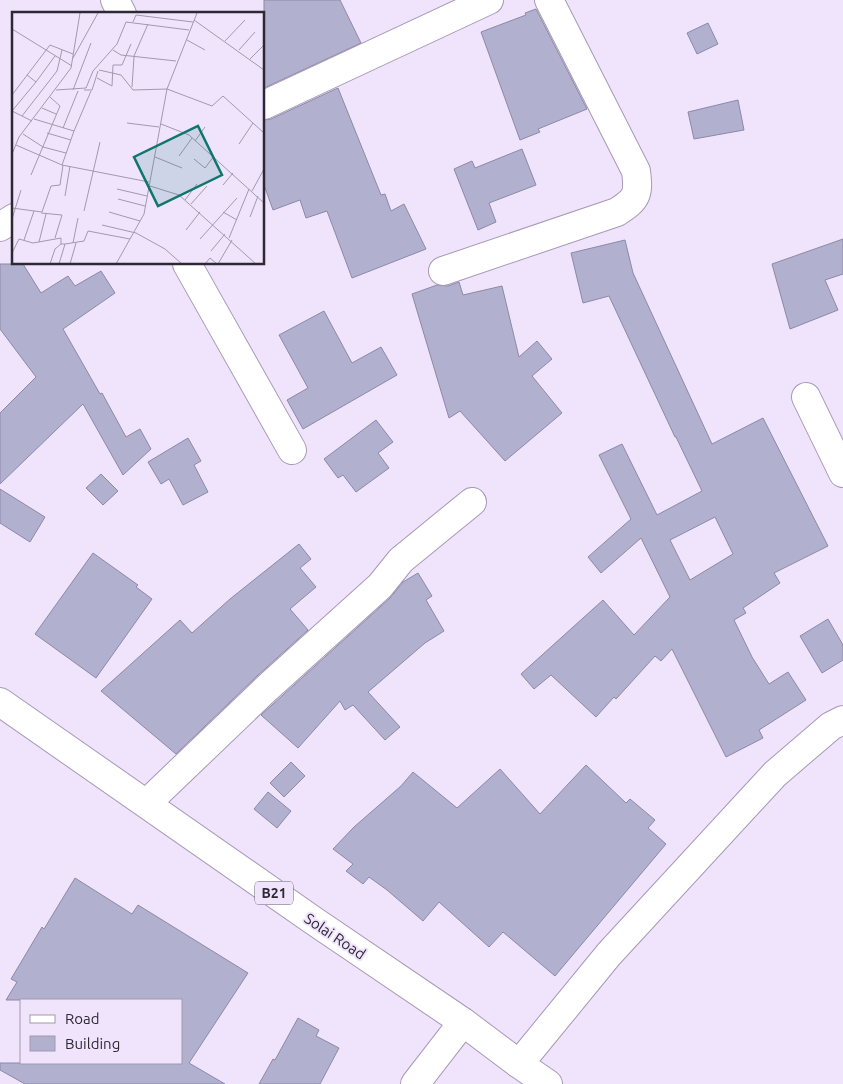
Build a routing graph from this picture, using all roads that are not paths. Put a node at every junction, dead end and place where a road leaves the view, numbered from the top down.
1 (115, 0) edge
2 (489, 0) edge
3 (549, 0) edge
4 (121, 12) edge
5 (265, 104) edge
6 (12, 219) edge
7 (0, 227) edge
8 (188, 265) edge
9 (443, 271) dead end
10 (806, 397) dead end
11 (292, 450) dead end
12 (843, 473) edge
13 (472, 502) dead end
14 (0, 702) edge
15 (843, 720) edge
16 (147, 804) junction
17 (463, 1022) junction
18 (519, 1064) junction
19 (415, 1084) edge
20 (548, 1084) edge

1 - 4 main road
2 - 5 main road
3 - 9 main road
6 - 7 main road
8 - 11 main road
10 - 12 main road
13 - 16 main road
14 - 16 main road, Solai Road / B21
15 - 18 main road
16 - 17 main road, Solai Road / B21
17 - 18 main road, Solai Road / B21
17 - 19 main road
18 - 20 main road, Solai Road / B21

